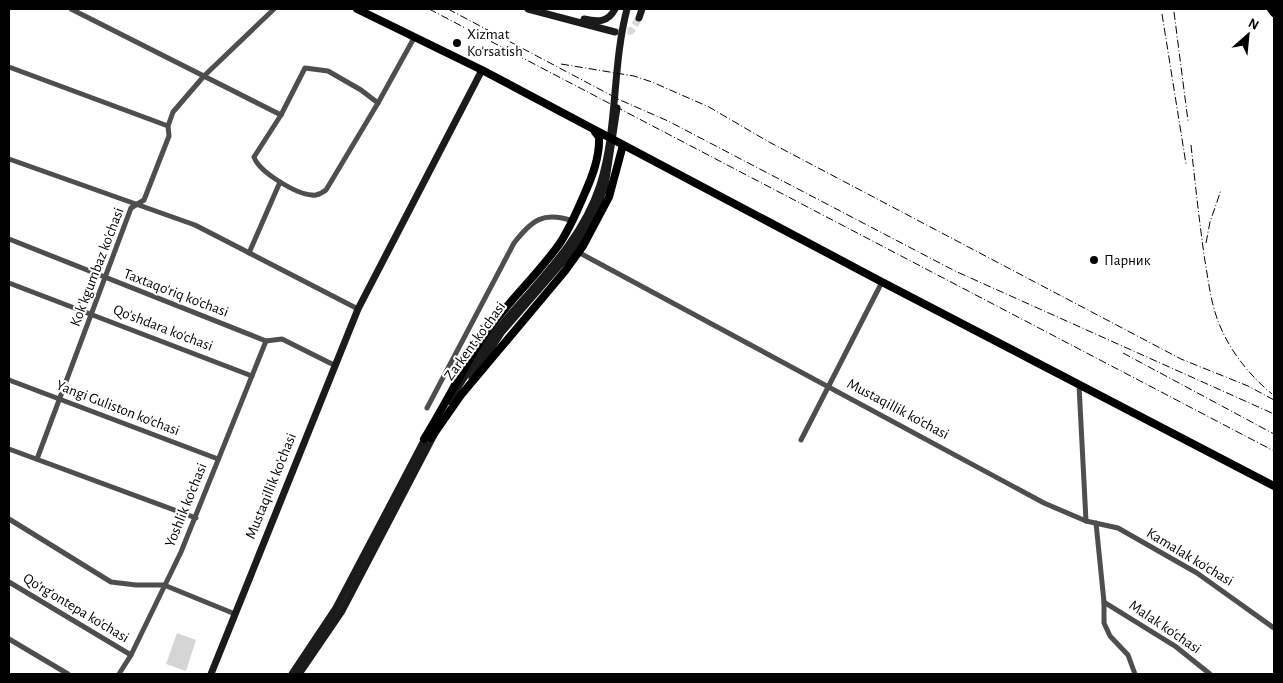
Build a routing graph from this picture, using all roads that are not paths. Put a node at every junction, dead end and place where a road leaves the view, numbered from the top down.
1 (72, 9) edge
2 (274, 9) edge
3 (357, 9) edge
4 (528, 9) edge
5 (545, 9) edge
6 (615, 9) edge
7 (627, 9) edge
8 (632, 9) edge
9 (642, 9) edge
10 (1271, 9) edge
11 (1274, 13) edge
12 (639, 18) tunnel mouth
13 (615, 32) tunnel mouth
14 (414, 38) junction
15 (622, 47) junction
16 (9, 67) edge
17 (482, 70) junction
18 (204, 76) junction
19 (378, 103) junction
20 (281, 115) junction
21 (168, 126) junction
22 (590, 127) junction
23 (623, 145) junction
24 (9, 158) edge
25 (280, 182) junction
26 (137, 204) junction
27 (573, 221) junction
28 (9, 239) edge
29 (578, 252) junction
30 (249, 253) junction
31 (105, 279) junction
32 (882, 282) junction
33 (9, 283) edge
34 (358, 309) junction
35 (92, 314) junction
36 (266, 341) junction
37 (334, 364) junction
38 (252, 376) junction
39 (9, 380) edge
40 (1079, 385) junction
41 (829, 388) junction
42 (60, 399) junction
43 (427, 408) dead end
44 (428, 438) junction
45 (800, 440) dead end
46 (9, 449) edge
47 (37, 459) junction
48 (218, 459) junction
49 (1274, 486) edge
50 (196, 518) junction
51 (9, 519) edge
52 (1086, 521) junction
53 (1096, 523) junction
54 (9, 582) edge
55 (164, 584) junction
56 (1104, 602) junction
57 (235, 614) junction
58 (1274, 628) edge
59 (9, 639) edge
60 (131, 655) junction
61 (68, 674) edge
62 (119, 674) edge
63 (211, 674) edge
64 (292, 674) edge
65 (299, 674) edge
66 (1135, 674) edge
67 (1210, 674) edge

1 - 18 street
2 - 18 street, Kok'kgumbaz ko'chasi
3 - 14 main road
4 - 13 main road
5 - 6 main road
7 - 15 main road, Zarkent ko'chasi
8 - 15 main road, Zarkent ko'chasi
9 - 12 main road
10 - 11 main road
14 - 17 main road
14 - 19 street
15 - 44 main road, Zarkent ko'chasi
16 - 21 street
17 - 22 main road
17 - 34 main road, Mustaqillik ko'chasi
18 - 20 street
18 - 21 street, Kok'kgumbaz ko'chasi
19 - 20 street
19 - 25 street
20 - 25 street
21 - 26 street, Kok'kgumbaz ko'chasi
22 - 23 main road
22 - 27 main road
23 - 29 main road
23 - 32 main road
24 - 26 street
25 - 30 street
26 - 30 street
26 - 31 street, Kok'kgumbaz ko'chasi
27 - 43 street
27 - 44 main road
28 - 31 street, Taxtaqo'riq ko'chasi
29 - 41 street, Mustaqillik ko'chasi
29 - 44 main road
30 - 34 street
31 - 35 street, Kok'kgumbaz ko'chasi
31 - 36 street, Taxtaqo'riq ko'chasi
32 - 40 main road
32 - 41 street
33 - 35 street, Qo'shdara ko'chasi
34 - 37 main road, Mustaqillik ko'chasi
35 - 38 street, Qo'shdara ko'chasi
35 - 42 street, Kok'kgumbaz ko'chasi
36 - 37 street, Taxtaqo'riq ko'chasi
36 - 38 street, Yoshlik ko'chasi
37 - 57 main road, Mustaqillik ko'chasi
38 - 48 street, Yoshlik ko'chasi
39 - 42 street, Yangi Guliston ko'chasi
40 - 49 main road
40 - 52 street
41 - 45 street
41 - 52 street, Mustaqillik ko'chasi
42 - 47 street, Kok'kgumbaz ko'chasi
42 - 48 street, Yangi Guliston ko'chasi
44 - 64 main road, Zarkent ko'chasi
44 - 65 main road, Zarkent ko'chasi
46 - 47 street
47 - 50 street
48 - 50 street, Yoshlik ko'chasi
50 - 55 street, Yoshlik ko'chasi
51 - 55 street
52 - 53 street, Kamalak ko'chasi
53 - 56 street
53 - 58 street, Kamalak ko'chasi
54 - 60 street, Qo'rg'ontepa ko'chasi
55 - 57 street
55 - 60 street, Yoshlik ko'chasi
56 - 66 street
56 - 67 street, Malak ko'chasi
57 - 63 main road, Mustaqillik ko'chasi
59 - 61 street
60 - 62 street, Yoshlik ko'chasi

